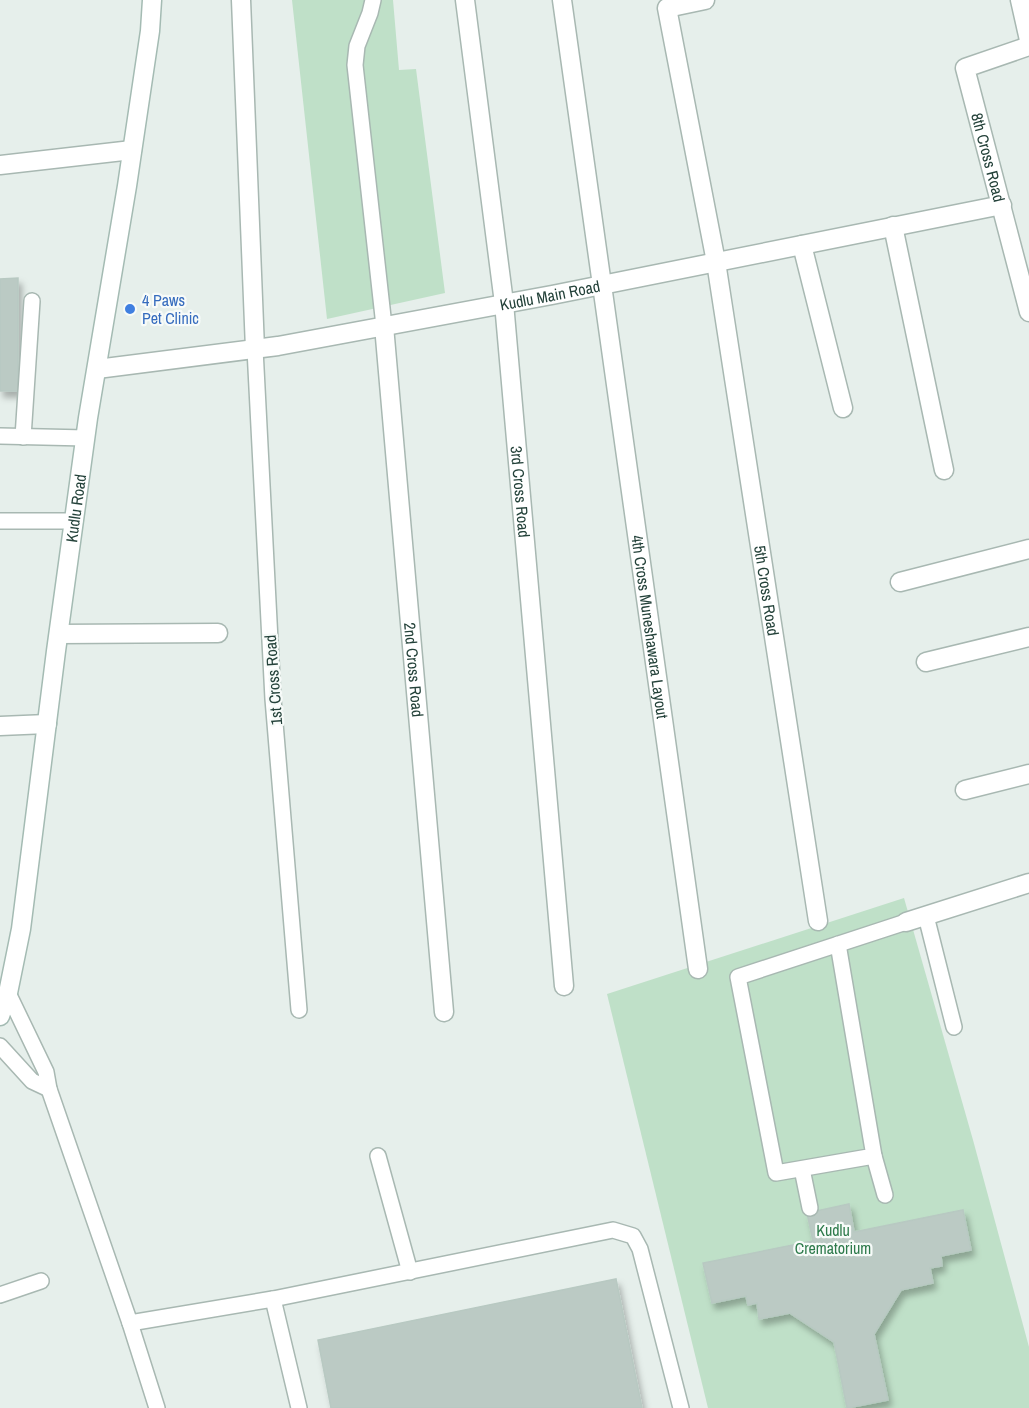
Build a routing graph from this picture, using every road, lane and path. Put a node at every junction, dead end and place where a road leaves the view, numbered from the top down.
1 (152, 0) edge
2 (241, 0) edge
3 (373, 0) edge
4 (465, 0) edge
5 (562, 0) edge
6 (705, 0) edge
7 (1020, 0) edge
8 (1029, 39) edge
9 (1029, 46) edge
10 (132, 150) junction
11 (0, 165) edge
12 (1002, 205) junction
13 (893, 226) junction
14 (802, 245) junction
15 (716, 262) junction
16 (602, 285) junction
17 (32, 301) dead end
18 (504, 303) junction
19 (1029, 312) edge
20 (384, 326) junction
21 (255, 349) junction
22 (97, 369) junction
23 (843, 408) dead end
24 (0, 436) edge
25 (23, 437) junction
26 (86, 438) junction
27 (944, 470) dead end
28 (0, 521) edge
29 (75, 521) junction
30 (1029, 549) edge
31 (900, 582) dead end
32 (218, 633) dead end
33 (59, 634) junction
34 (1029, 637) edge
35 (926, 662) dead end
36 (47, 724) junction
37 (0, 726) edge
38 (1029, 774) edge
39 (965, 790) dead end
40 (1029, 883) edge
41 (926, 916) junction
42 (818, 921) dead end
43 (906, 922) joint
44 (838, 944) junction
45 (698, 969) dead end
46 (564, 986) dead end
47 (8, 993) junction
48 (298, 1010) dead end
49 (444, 1012) dead end
50 (0, 1016) edge
51 (954, 1027) dead end
52 (0, 1046) edge
53 (49, 1089) junction
54 (378, 1156) dead end
55 (874, 1156) junction
56 (802, 1169) junction
57 (885, 1196) dead end
58 (810, 1208) dead end
59 (410, 1272) junction
60 (41, 1281) dead end
61 (0, 1295) edge
62 (273, 1299) junction
63 (130, 1323) junction
64 (157, 1408) edge
65 (299, 1408) edge
66 (681, 1408) edge

1 - 10 street, Kudlu Road
2 - 21 street
3 - 20 lane
4 - 18 street, 3rd Cross Road
5 - 16 street, 4th Cross Muneshawara Layout
6 - 15 street, 5th Cross Road
7 - 8 street
9 - 12 street, 8th Cross Road
10 - 11 street
10 - 22 street, Kudlu Road
12 - 13 street, Kudlu Main Road
12 - 19 street, 8th Cross Road
13 - 14 street, Kudlu Main Road
13 - 27 street
14 - 15 street, Kudlu Main Road
14 - 23 street
15 - 16 street, Kudlu Main Road
15 - 42 street, 5th Cross Road
16 - 18 street, Kudlu Main Road
16 - 45 street, 4th Cross Muneshawara Layout
17 - 25 lane
18 - 20 street, Kudlu Main Road
18 - 46 street, 3rd Cross Road
20 - 21 street, Kudlu Main Road
20 - 49 street, 2nd Cross Road
21 - 22 street, Kudlu Main Road
21 - 48 lane, 1st Cross Road
22 - 26 street, Kudlu Road
24 - 25 lane
25 - 26 lane
26 - 29 street, Kudlu Road
28 - 29 lane
29 - 33 street, Kudlu Road
30 - 31 street
32 - 33 street
33 - 36 street, Kudlu Road
34 - 35 street
36 - 37 street
36 - 47 street, Kudlu Road
38 - 39 street
40 - 41 street
41 - 43 street
41 - 51 lane
43 - 44 lane
44 - 55 lane
44 - 56 lane
47 - 50 street, Kudlu Road
47 - 53 lane
52 - 53 lane
53 - 63 lane
54 - 59 lane
55 - 56 lane
55 - 57 lane
56 - 58 lane
59 - 62 lane
59 - 66 lane
60 - 61 lane
62 - 63 lane
62 - 65 lane
63 - 64 lane

